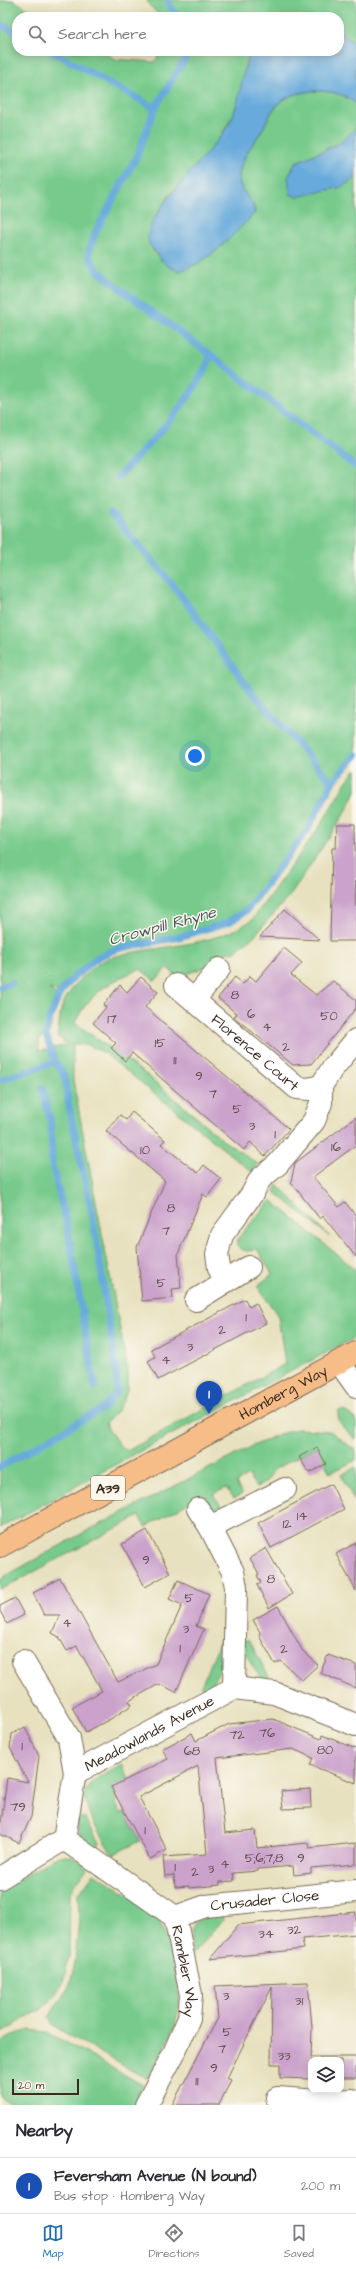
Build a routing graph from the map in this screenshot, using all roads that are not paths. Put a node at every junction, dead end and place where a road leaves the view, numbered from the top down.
1 (219, 969) dead end
2 (176, 985) dead end
3 (194, 1000) junction
4 (356, 1040) edge
5 (321, 1086) junction
6 (249, 1267) dead end
7 (225, 1281) junction
8 (196, 1300) dead end
9 (348, 1358) edge
10 (356, 1386) edge
11 (285, 1489) dead end
12 (0, 1546) edge
13 (23, 1661) dead end
14 (234, 1688) junction
15 (356, 1725) edge
16 (75, 1773) junction
17 (64, 1839) junction
18 (0, 1878) edge
19 (356, 1892) edge
20 (175, 1917) junction
21 (277, 2098) dead end
22 (352, 2100) dead end
23 (319, 2103) edge
24 (146, 2105) edge

1 - 3 street
2 - 3 street, Florence Court
3 - 5 street, Florence Court
4 - 5 street
5 - 7 street
6 - 7 street
7 - 8 street
9 - 10 street
9 - 12 main road, Homberg Way / A39
11 - 14 street
13 - 16 street
14 - 15 street
14 - 16 street, Meadowlands Avenue
16 - 17 street, Meadowlands Avenue
17 - 18 street
17 - 20 street, Rambler Way
19 - 20 street, Crusader Close
20 - 24 street, Rambler Way
21 - 23 street
22 - 23 street

